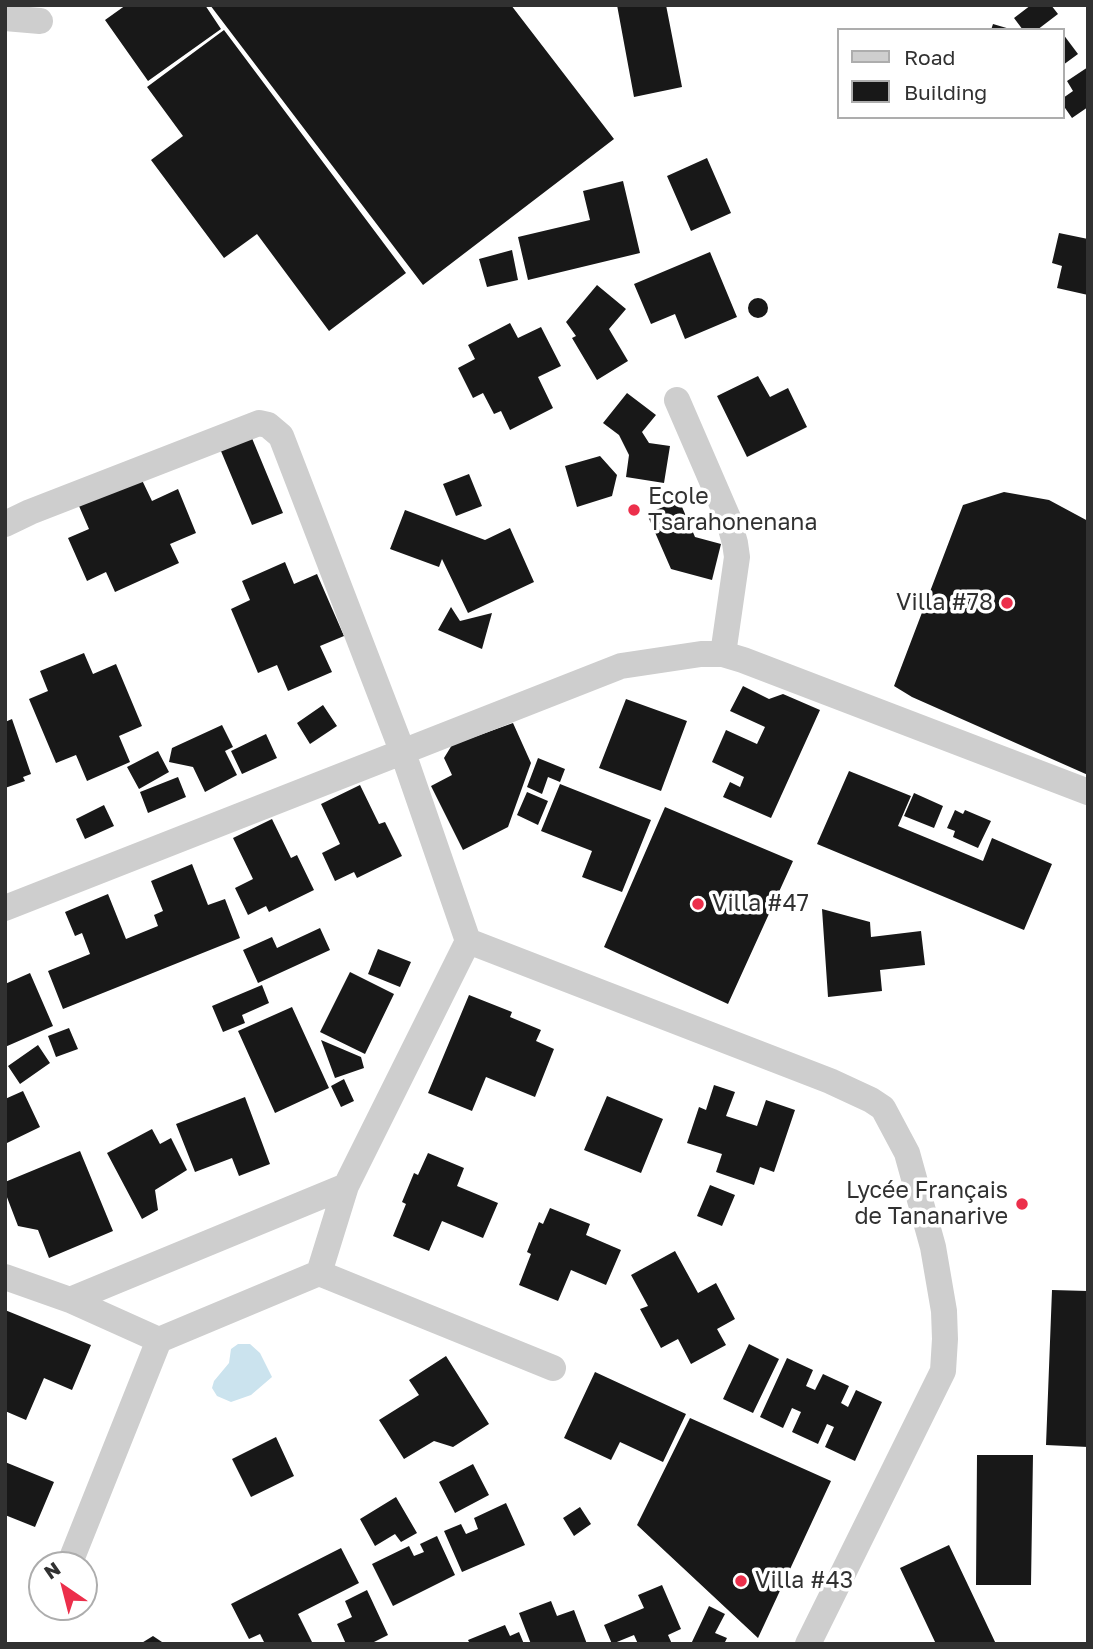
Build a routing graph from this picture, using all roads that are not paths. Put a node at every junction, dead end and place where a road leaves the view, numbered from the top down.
1 (5, 18) edge
2 (40, 21) dead end
3 (677, 400) dead end
4 (5, 524) edge
5 (723, 654) junction
6 (403, 753) junction
7 (1088, 792) edge
8 (5, 908) edge
9 (468, 941) junction
10 (346, 1186) junction
11 (319, 1273) junction
12 (5, 1278) edge
13 (70, 1300) junction
14 (159, 1340) junction
15 (553, 1368) dead end
16 (75, 1551) edge
17 (808, 1644) edge

1 - 2 street
3 - 5 street
4 - 6 street
5 - 6 street
5 - 7 street
6 - 8 street
6 - 9 street
9 - 10 street
9 - 17 street
10 - 11 street
10 - 13 street
11 - 14 street
11 - 15 street
12 - 13 street
13 - 14 street
14 - 16 street

